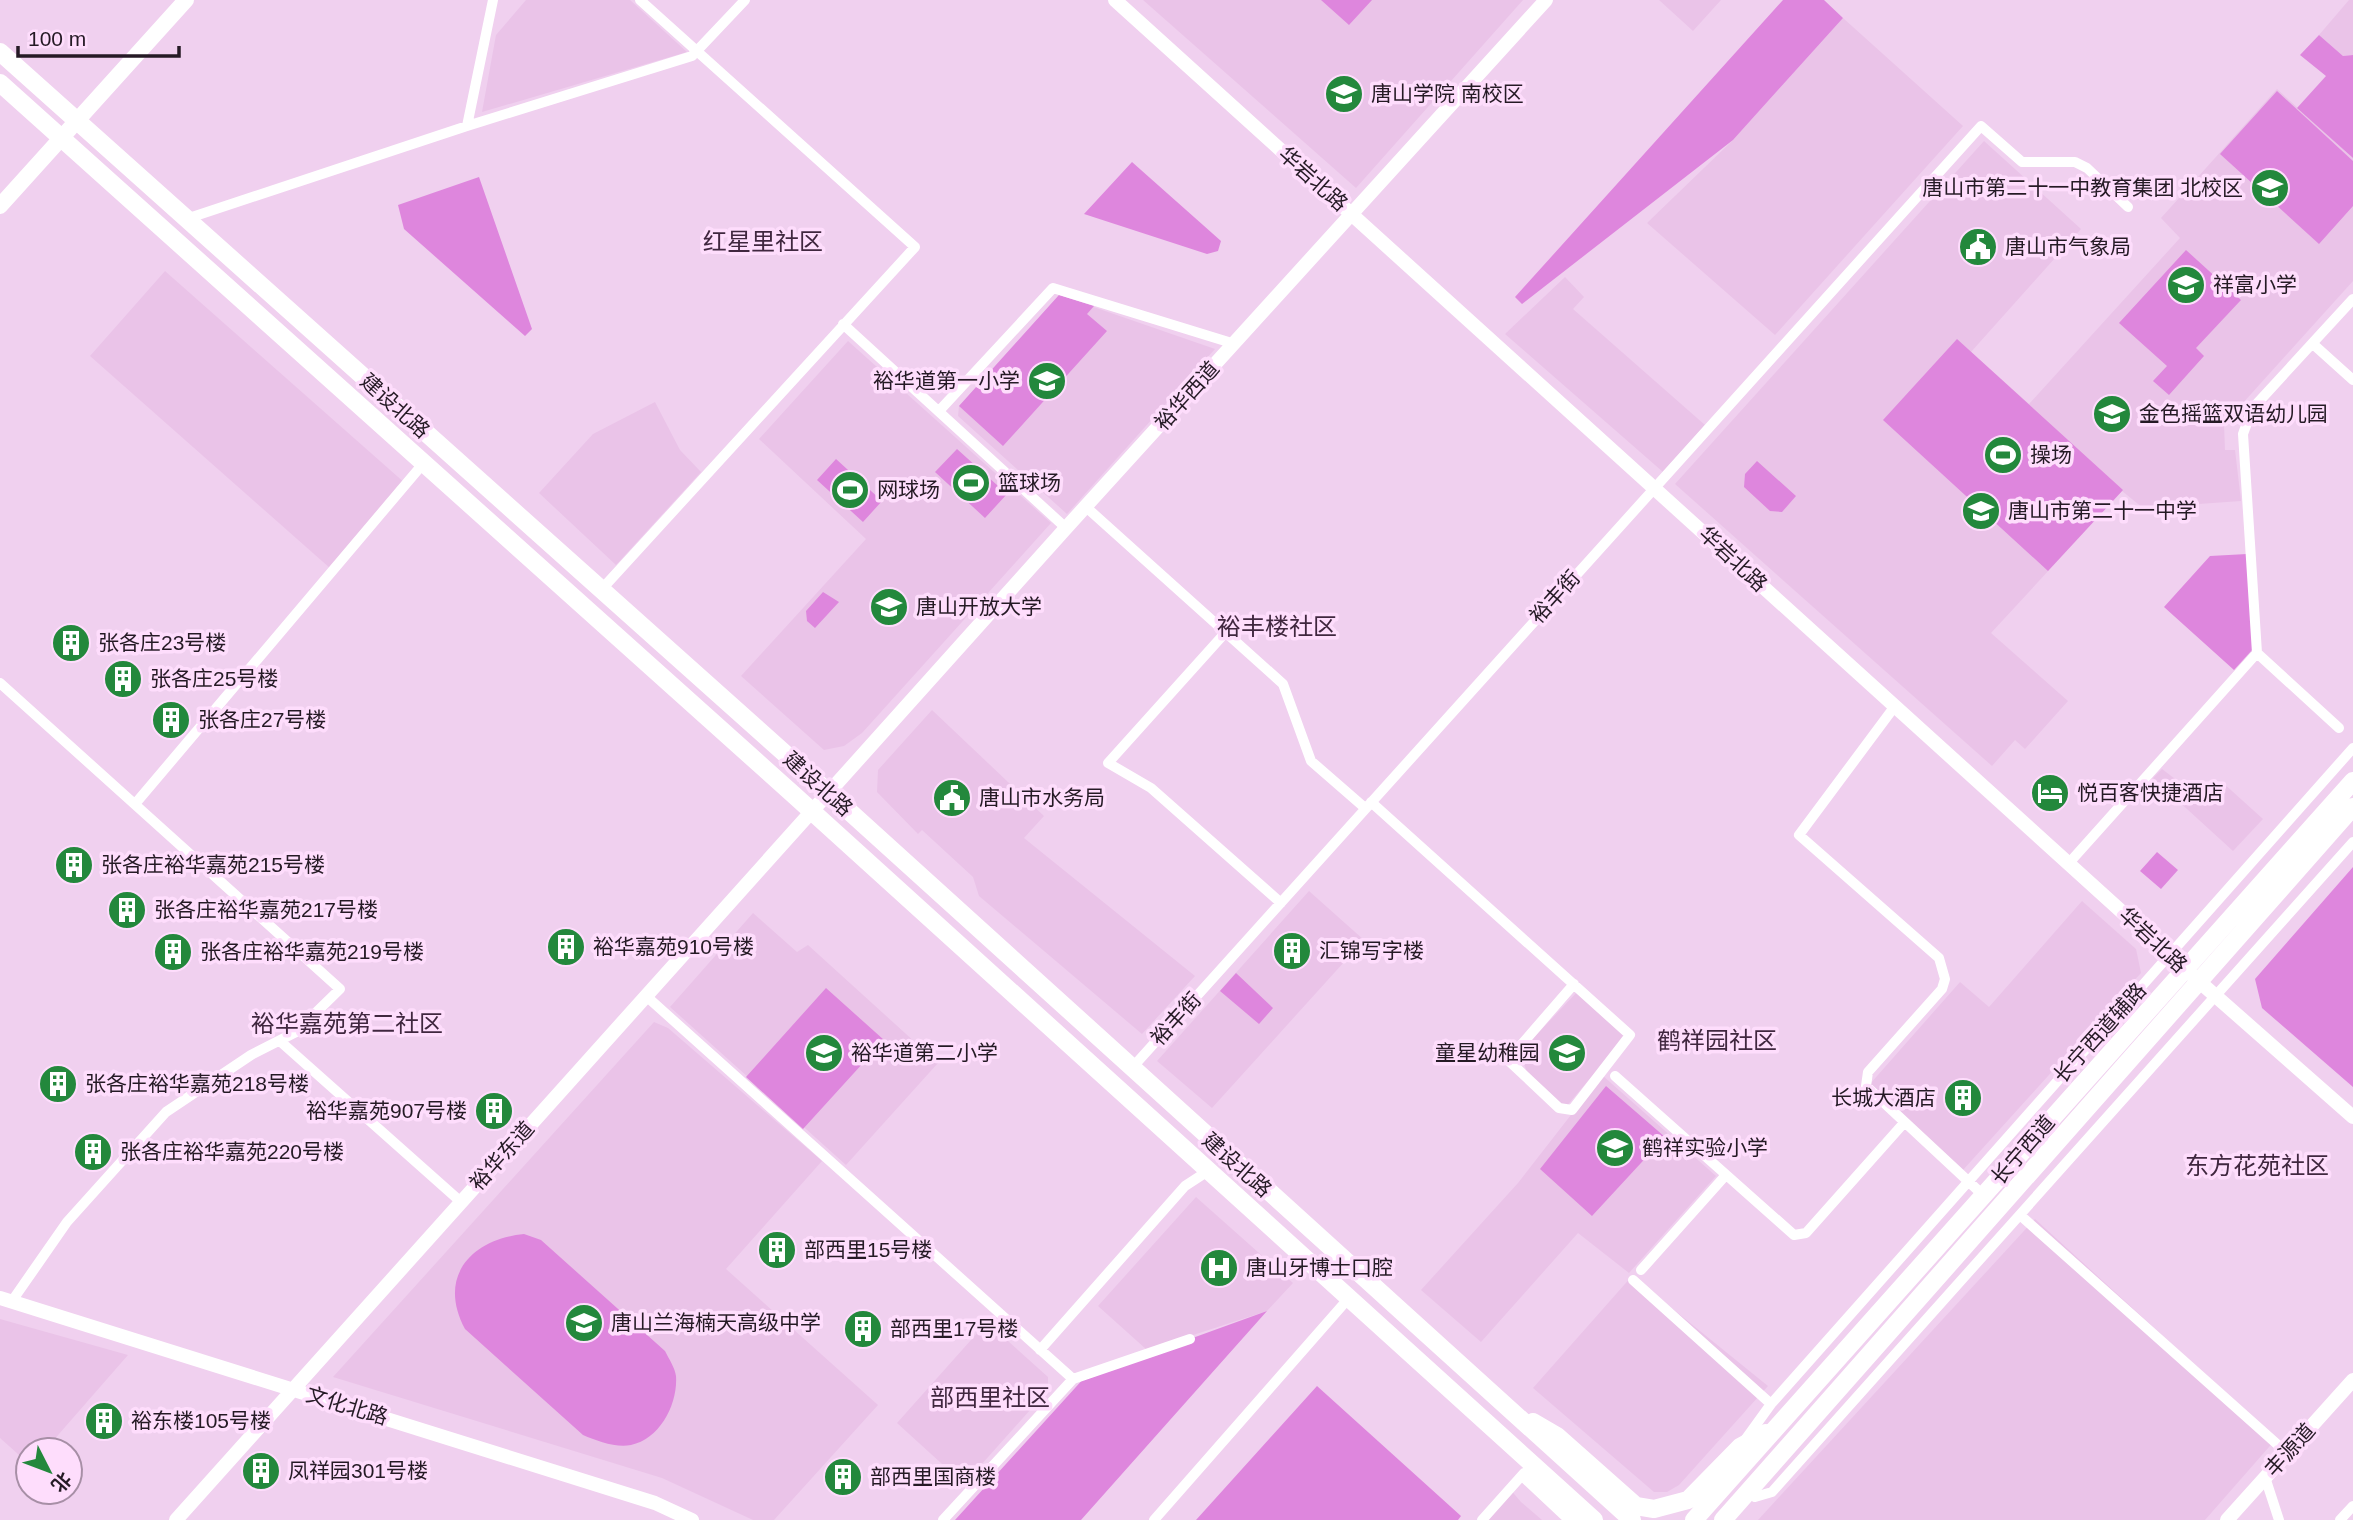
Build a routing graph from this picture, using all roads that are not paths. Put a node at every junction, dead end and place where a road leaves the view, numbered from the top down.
1 (186, 0) edge
2 (493, 0) edge
3 (640, 0) edge
4 (745, 0) edge
5 (1115, 0) edge
6 (1546, 0) edge
7 (0, 52) edge
8 (698, 52) junction
9 (0, 83) edge
10 (77, 121) junction
11 (467, 126) junction
12 (61, 139) junction
13 (0, 206) edge
14 (2128, 207) dead end
15 (1352, 214) junction
16 (186, 219) junction
17 (2353, 299) edge
18 (844, 324) junction
19 (1235, 344) junction
20 (2312, 344) junction
21 (2353, 380) edge
22 (939, 411) junction
23 (422, 465) junction
24 (1655, 486) junction
25 (1086, 507) junction
26 (1066, 528) junction
27 (601, 590) junction
28 (1225, 632) junction
29 (2257, 653) junction
30 (0, 682) edge
31 (1895, 706) junction
32 (2339, 728) dead end
33 (2353, 748) edge
34 (2353, 781) edge
35 (829, 793) junction
36 (135, 804) junction
37 (1368, 805) junction
38 (2353, 807) edge
39 (811, 812) junction
40 (2353, 842) edge
41 (2069, 863) junction
42 (1281, 902) junction
43 (2170, 955) junction
44 (2191, 975) junction
45 (1574, 984) junction
46 (645, 995) junction
47 (2216, 996) junction
48 (281, 1042) junction
49 (1131, 1069) junction
50 (1615, 1076) dead end
51 (2353, 1117) edge
52 (1903, 1124) junction
53 (1208, 1171) junction
54 (1725, 1176) junction
55 (1968, 1182) junction
56 (1983, 1195) junction
57 (461, 1202) junction
58 (2020, 1215) junction
59 (1641, 1270) dead end
60 (1633, 1280) dead end
61 (1348, 1299) junction
62 (6, 1300) edge
63 (1191, 1339) dead end
64 (1040, 1350) junction
65 (1073, 1379) junction
66 (2353, 1380) edge
67 (293, 1390) junction
68 (1771, 1404) junction
69 (1503, 1405) junction
70 (1487, 1424) junction
71 (1777, 1427) junction
72 (1740, 1447) junction
73 (2287, 1453) junction
74 (1524, 1473) junction
75 (1765, 1474) junction
76 (2265, 1477) junction
77 (1755, 1497) junction
78 (2353, 1506) edge
79 (668, 1515) edge
80 (176, 1520) edge
81 (692, 1520) edge
82 (943, 1520) edge
83 (1154, 1520) edge
84 (1482, 1520) edge
85 (1575, 1520) edge
86 (1594, 1520) edge
87 (1632, 1520) edge
88 (1694, 1520) edge
89 (1723, 1520) edge
90 (1737, 1520) edge
91 (2227, 1520) edge
92 (2279, 1520) edge
93 (2340, 1520) edge

1 - 10 main road
2 - 11 street
3 - 8 street
4 - 8 street
5 - 15 street, 华岩北路
6 - 15 street, 裕华西道
7 - 10 main road, 建设北路
8 - 11 street
8 - 18 street
9 - 12 main road, 建设北路
10 - 12 main road
10 - 16 main road, 建设北路
11 - 16 street
12 - 13 main road
12 - 23 main road, 建设北路
14 - 24 street, 裕丰街
15 - 19 street, 裕华西道
15 - 24 street, 华岩北路
16 - 27 main road, 建设北路
17 - 20 street
18 - 22 street
18 - 27 street
19 - 22 street
19 - 25 street, 裕华西道
20 - 21 street
20 - 29 street
22 - 26 street
23 - 36 street
23 - 39 main road, 建设北路
24 - 31 street, 华岩北路
24 - 37 street, 裕丰街
25 - 26 street, 裕华西道
25 - 28 street
26 - 35 street, 裕华西道
27 - 35 main road, 建设北路
28 - 37 street
28 - 42 street
29 - 32 street
29 - 41 street
30 - 36 street
31 - 41 street, 华岩北路
31 - 52 street
33 - 43 street, 长宁西道辅路
34 - 44 main road, 长宁西道
35 - 39 street, 裕华东道
35 - 49 main road, 建设北路
36 - 48 street
37 - 42 street, 裕丰街
37 - 45 street
38 - 44 main road, 长宁西道
39 - 46 street, 裕华东道
39 - 53 main road, 建设北路
40 - 47 street
41 - 43 street, 华岩北路
42 - 49 street, 裕丰街
43 - 44 street, 华岩北路
43 - 55 street, 长宁西道辅路
44 - 47 street, 华岩北路
44 - 56 main road, 长宁西道
44 - 75 main road, 长宁西道
45 - 45 street
46 - 57 street, 裕华东道
46 - 64 street
47 - 51 street, 华岩北路
47 - 58 street
48 - 57 street
48 - 62 street
49 - 69 main road, 建设北路
50 - 54 street
52 - 54 street
52 - 55 street
53 - 61 main road, 建设北路
53 - 64 street
54 - 59 street
55 - 56 street
55 - 68 street, 长宁西道辅路
56 - 71 main road, 长宁西道
57 - 67 street, 裕华东道
58 - 73 street
58 - 77 street
60 - 68 street
61 - 70 main road, 建设北路
61 - 83 street
62 - 67 street, 文化北路
63 - 65 street
64 - 65 street
65 - 82 street
66 - 73 street, 丰源道
67 - 79 street, 文化北路
67 - 80 street, 裕华东道
68 - 72 street, 长宁西道辅路
69 - 72 main road
69 - 87 main road, 建设北路
70 - 74 main road
70 - 86 main road, 建设北路
71 - 72 main road
71 - 88 main road, 长宁西道
73 - 76 street, 丰源道
74 - 84 street
74 - 85 main road
75 - 77 main road
75 - 89 main road, 长宁西道
76 - 91 street, 丰源道
76 - 92 street
77 - 90 main road
78 - 93 street
79 - 81 street, 文化北路

